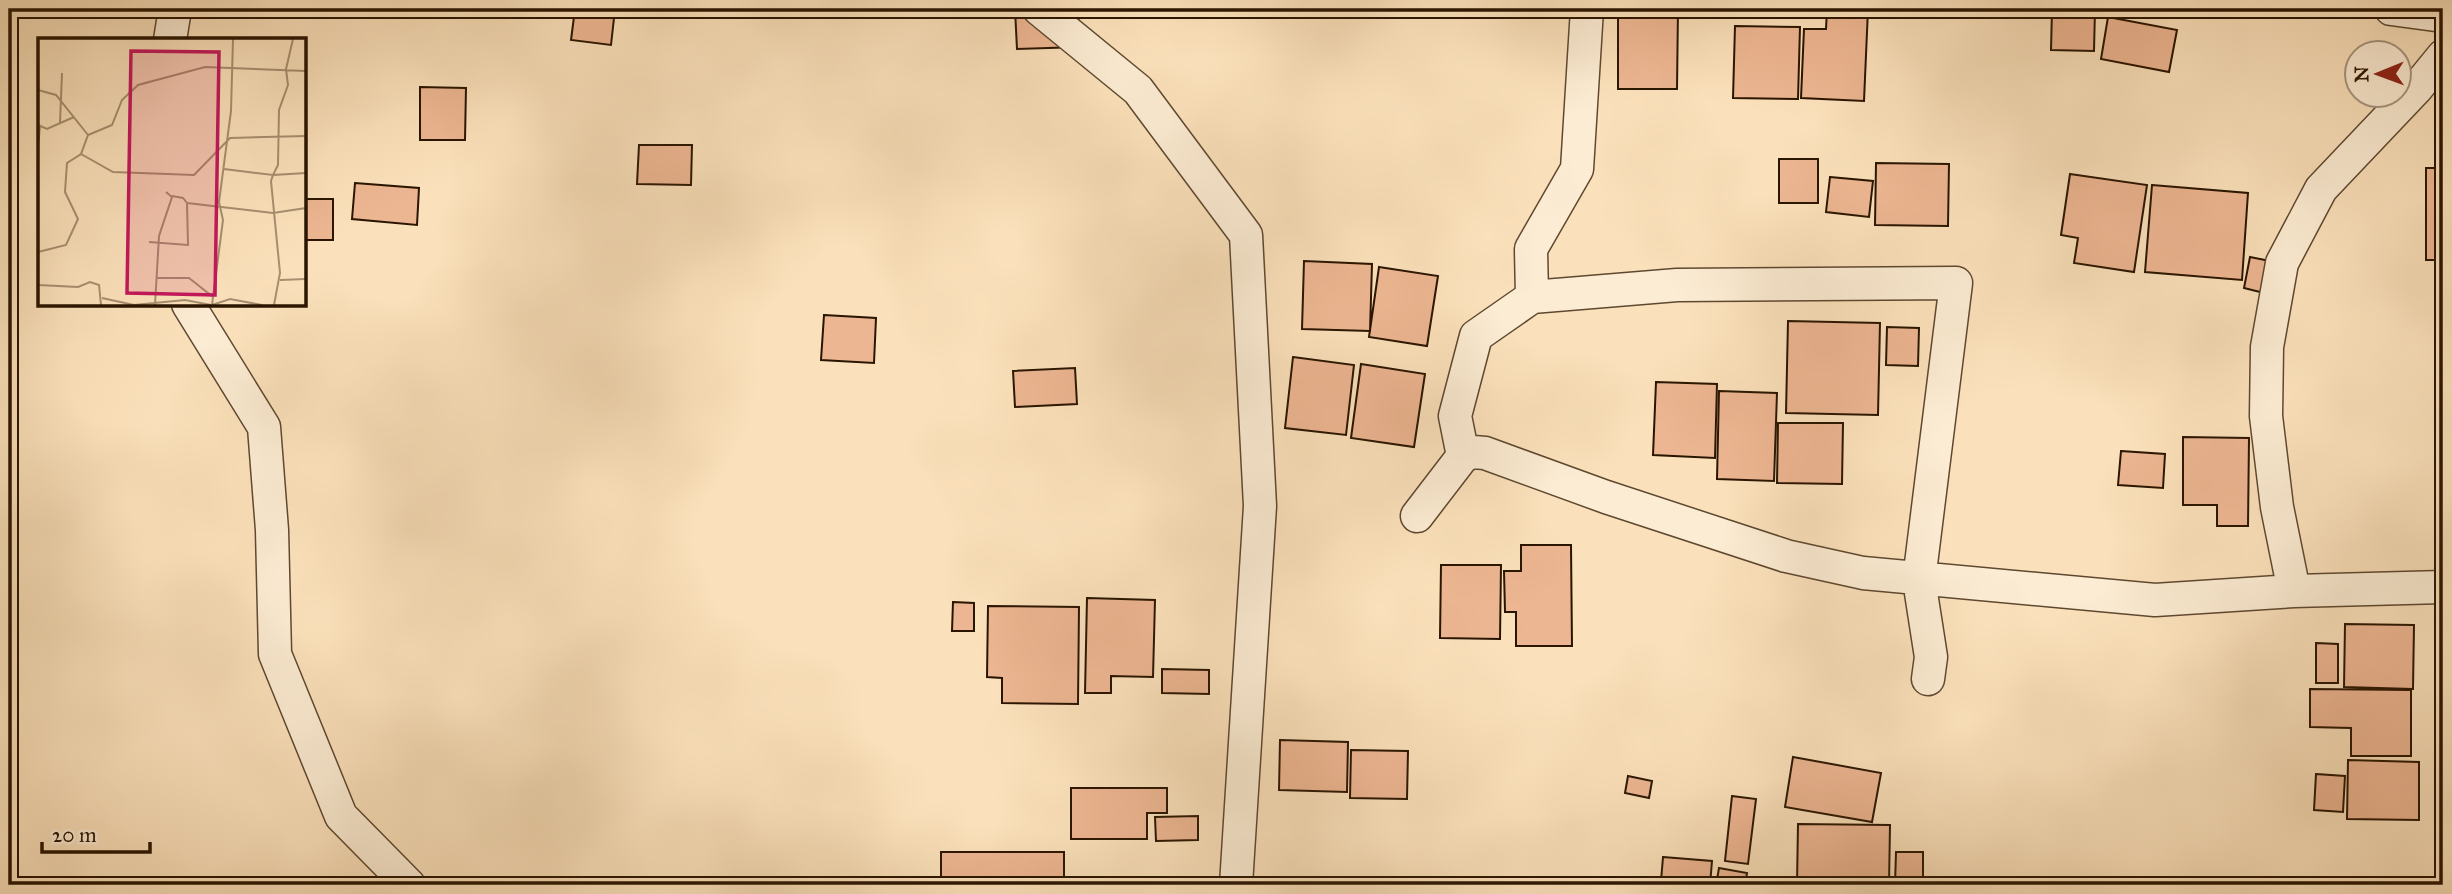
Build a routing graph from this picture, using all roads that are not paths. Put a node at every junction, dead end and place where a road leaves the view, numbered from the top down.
1 (174, 9) edge
2 (1038, 9) edge
3 (1587, 9) edge
4 (2392, 9) edge
5 (2443, 16) edge
6 (170, 38) edge
7 (2443, 56) edge
8 (1532, 297) junction
9 (189, 306) edge
10 (1464, 456) junction
11 (1417, 516) dead end
12 (1919, 580) junction
13 (2443, 587) edge
14 (2294, 591) junction
15 (1928, 679) dead end
16 (409, 885) edge
17 (1236, 885) edge

1 - 6 street
2 - 17 street
3 - 8 street
4 - 5 street
7 - 14 street
8 - 10 street
8 - 12 street
9 - 16 street
10 - 11 street
10 - 12 street
12 - 14 street
12 - 15 street
13 - 14 street

